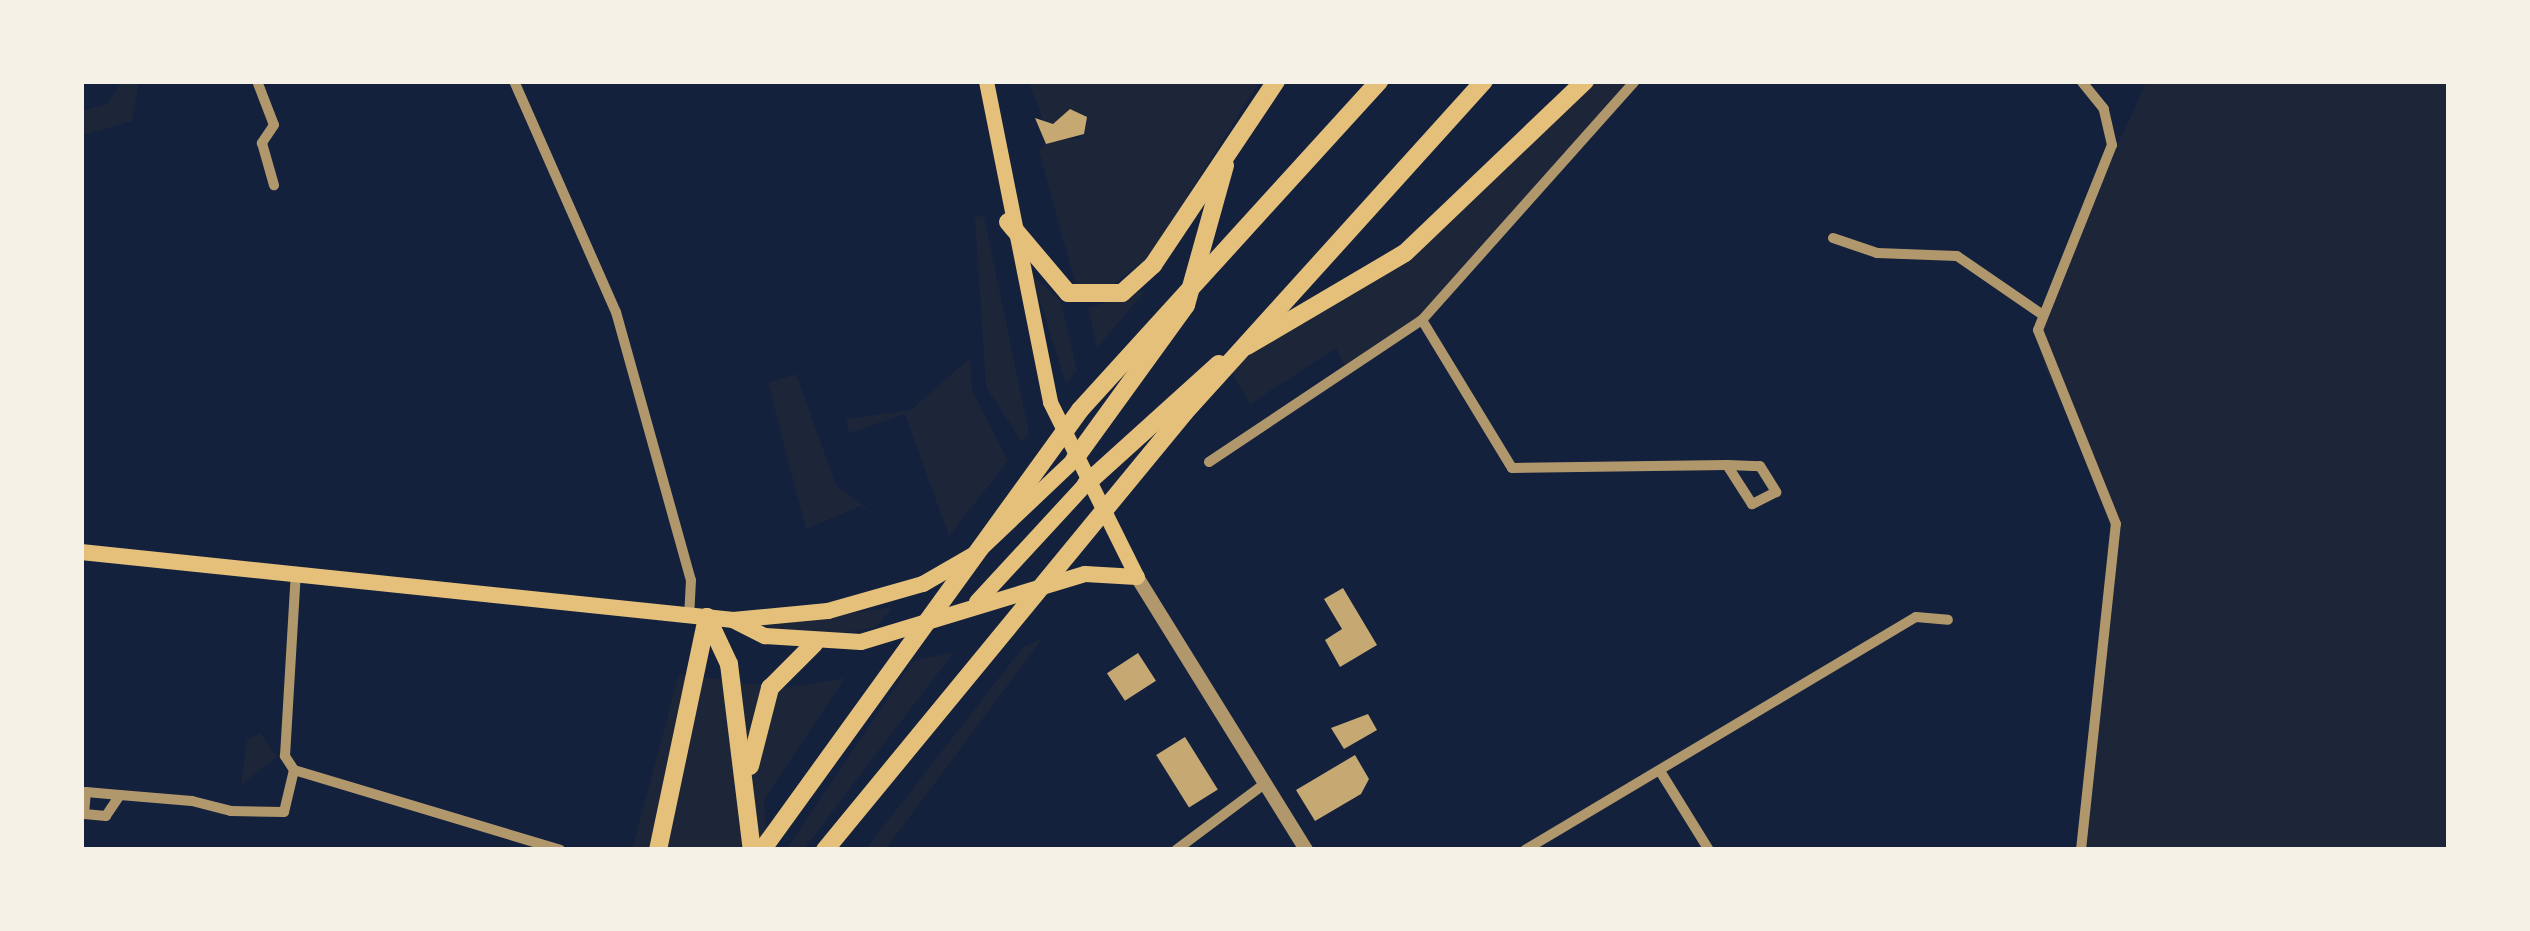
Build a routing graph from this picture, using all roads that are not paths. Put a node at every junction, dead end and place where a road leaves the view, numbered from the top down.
1 (257, 81) edge
2 (514, 81) edge
3 (986, 81) edge
4 (1276, 81) edge
5 (1379, 81) edge
6 (1484, 81) edge
7 (1585, 81) edge
8 (1635, 81) edge
9 (2081, 81) edge
10 (1232, 144) junction
11 (274, 184) dead end
12 (1008, 222) junction
13 (1833, 238) dead end
14 (2040, 313) junction
15 (1422, 320) junction
16 (1074, 460) junction
17 (1209, 462) dead end
18 (1727, 465) junction
19 (1086, 484) junction
20 (81, 552) edge
21 (296, 573) junction
22 (1137, 577) junction
23 (967, 610) junction
24 (698, 616) junction
25 (733, 620) junction
26 (1948, 620) dead end
27 (814, 644) junction
28 (294, 770) junction
29 (1660, 771) junction
30 (1263, 785) junction
31 (120, 795) dead end
32 (746, 795) junction
33 (560, 850) edge
34 (658, 850) edge
35 (752, 850) edge
36 (762, 850) edge
37 (825, 850) edge
38 (1176, 850) edge
39 (1306, 850) edge
40 (1525, 850) edge
41 (1709, 850) edge
42 (2081, 850) edge

1 - 11 street
2 - 24 street
3 - 12 main road
4 - 10 highway
5 - 36 highway
6 - 37 highway
7 - 19 highway
8 - 15 street
9 - 14 street
10 - 12 highway
10 - 16 highway
12 - 16 main road
13 - 14 street
14 - 42 street
15 - 17 street
15 - 18 street
16 - 19 main road
16 - 25 main road
18 - 18 street
19 - 22 main road
19 - 23 main road
20 - 21 main road
21 - 24 main road
21 - 28 street
22 - 23 main road
22 - 30 street
23 - 27 main road
24 - 25 main road
24 - 32 highway
24 - 34 highway
25 - 27 main road
26 - 29 street
27 - 32 highway
28 - 31 street
28 - 33 street
29 - 40 street
29 - 41 street
30 - 38 street
30 - 39 street
32 - 35 highway

